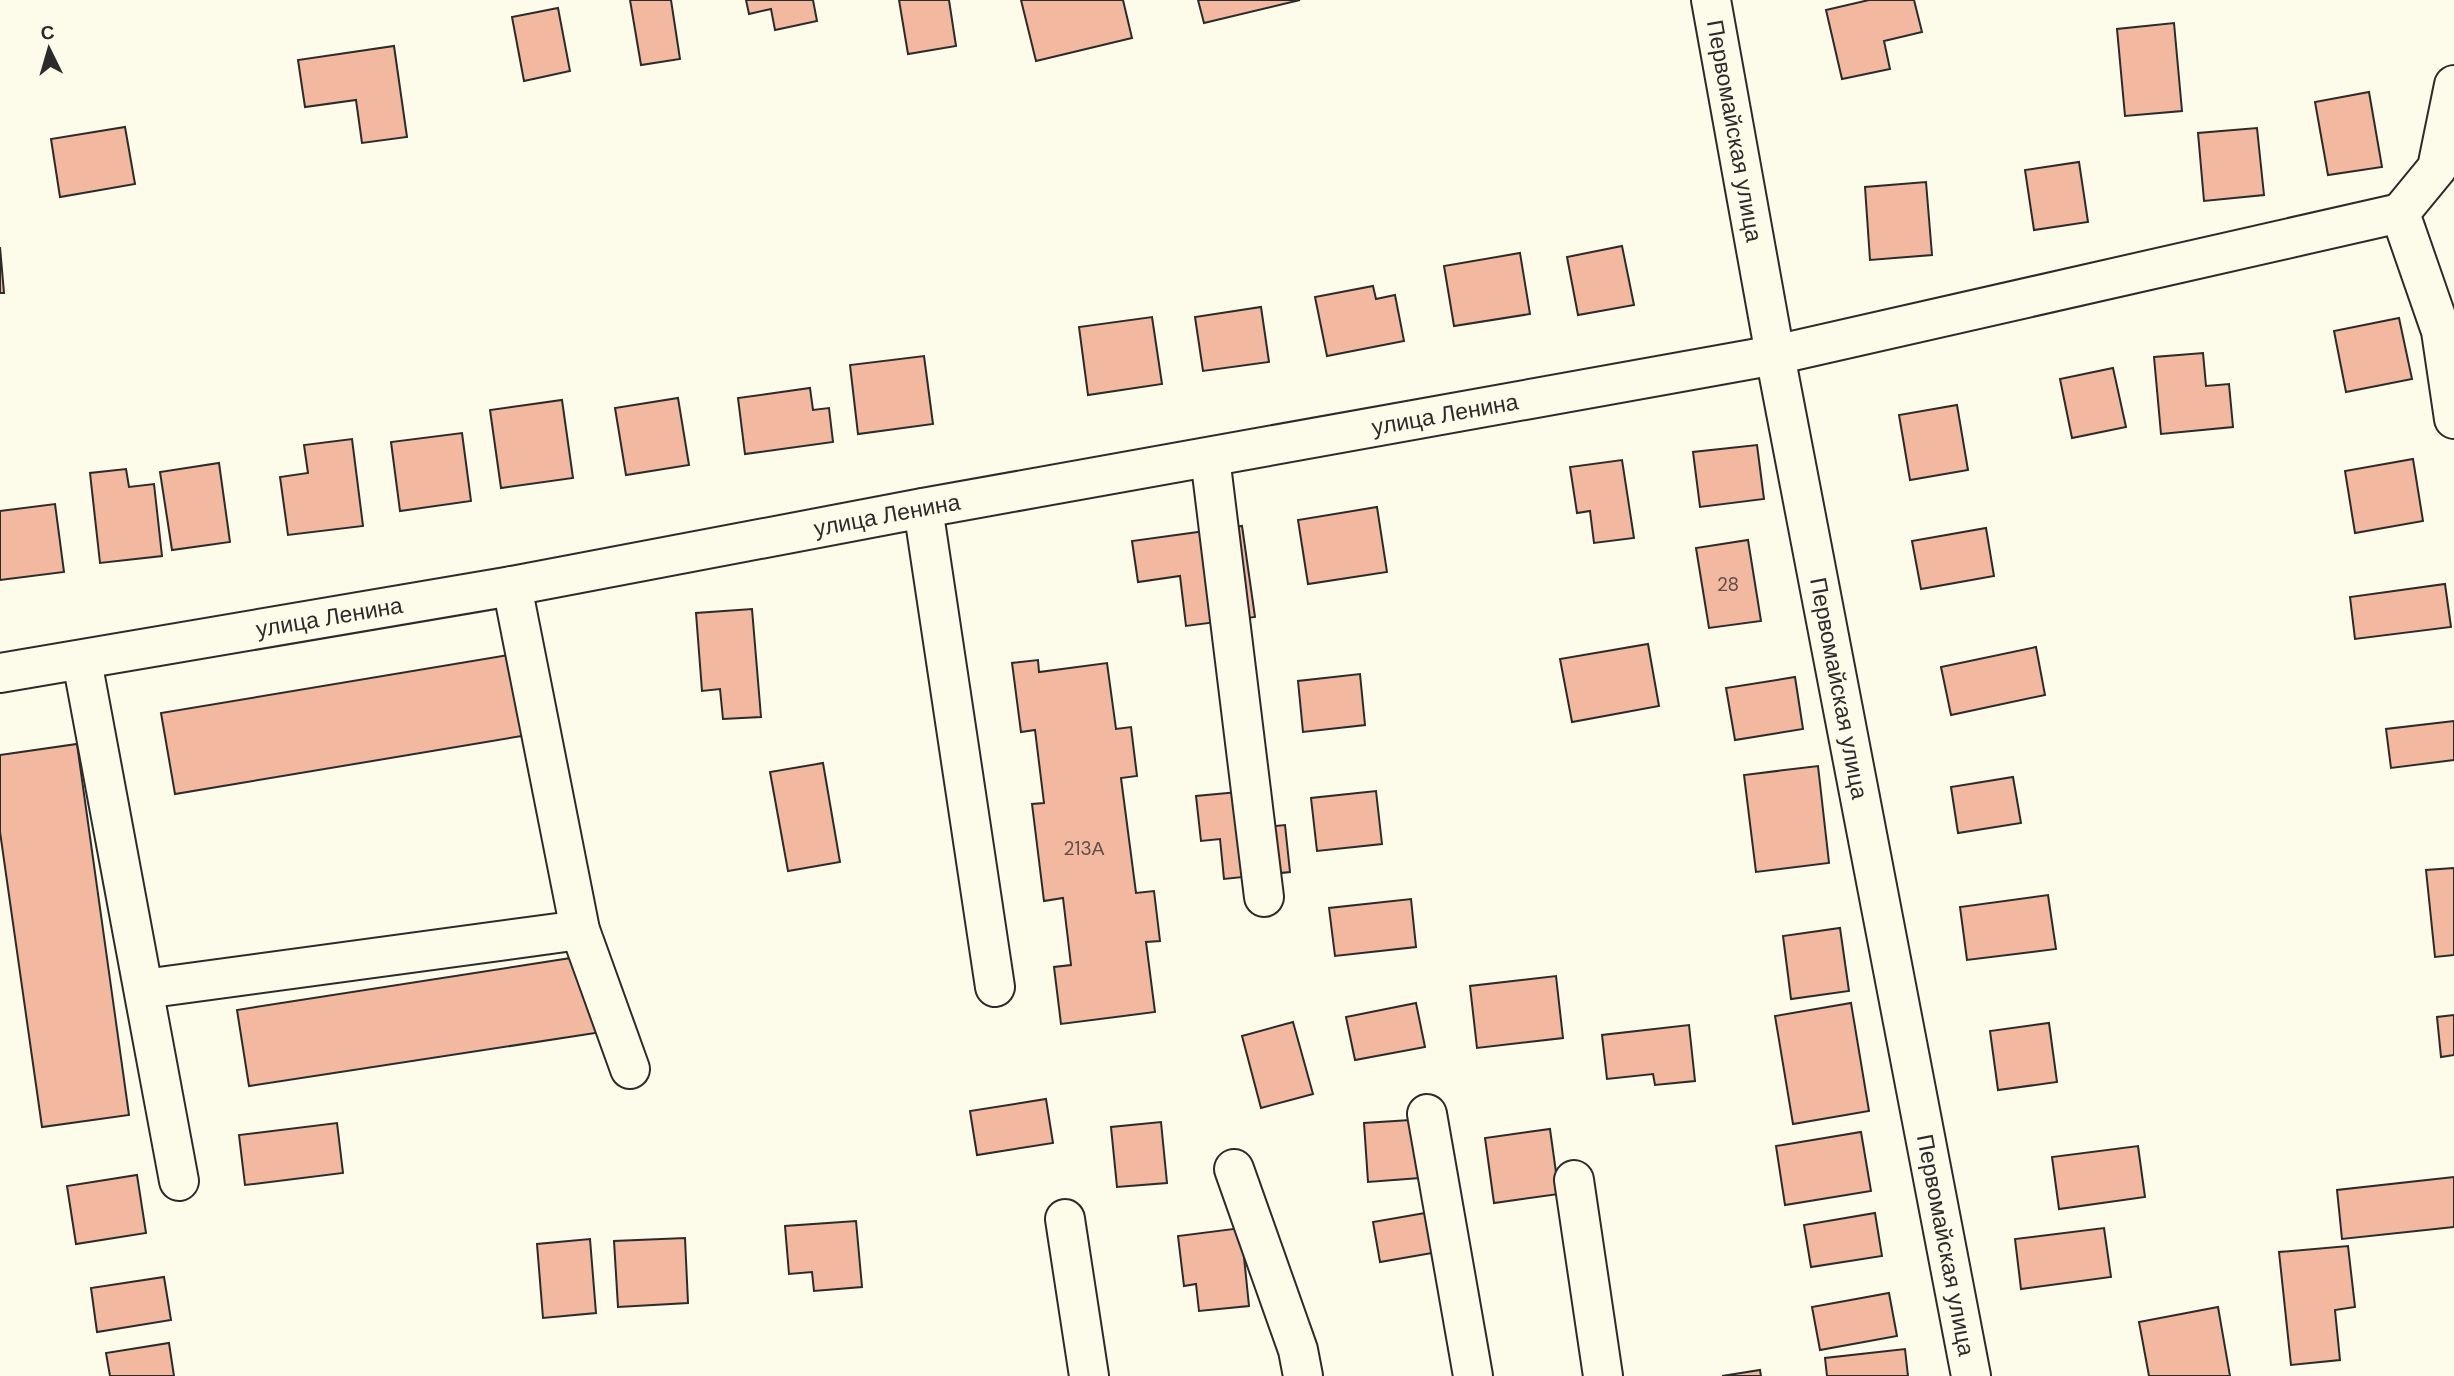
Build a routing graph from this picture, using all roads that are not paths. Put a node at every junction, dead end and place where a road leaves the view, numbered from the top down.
1 (1711, 0) edge
2 (2454, 85) edge
3 (2400, 213) junction
4 (1775, 355) junction
5 (2454, 419) edge
6 (1210, 457) junction
7 (923, 508) junction
8 (512, 586) junction
9 (82, 661) junction
10 (0, 673) edge
11 (1264, 897) dead end
12 (580, 930) junction
13 (995, 987) dead end
14 (144, 989) junction
15 (631, 1069) dead end
16 (1427, 1114) dead end
17 (1234, 1169) dead end
18 (1574, 1180) dead end
19 (179, 1181) dead end
20 (1065, 1219) dead end
21 (1089, 1376) edge
22 (1303, 1376) edge
23 (1473, 1376) edge
24 (1603, 1376) edge
25 (1971, 1376) edge

1 - 4 street, Первомайская улица
2 - 3 street
3 - 4 street, улица Ленина
3 - 5 street
4 - 6 street, улица Ленина
4 - 25 street, Первомайская улица
6 - 7 street, улица Ленина
6 - 11 street
7 - 8 street, улица Ленина
7 - 13 street
8 - 9 street, улица Ленина
8 - 12 street
9 - 10 street, улица Ленина
9 - 14 street
12 - 14 street
12 - 15 street
14 - 19 street
16 - 23 street
17 - 22 street
18 - 24 street
20 - 21 street

